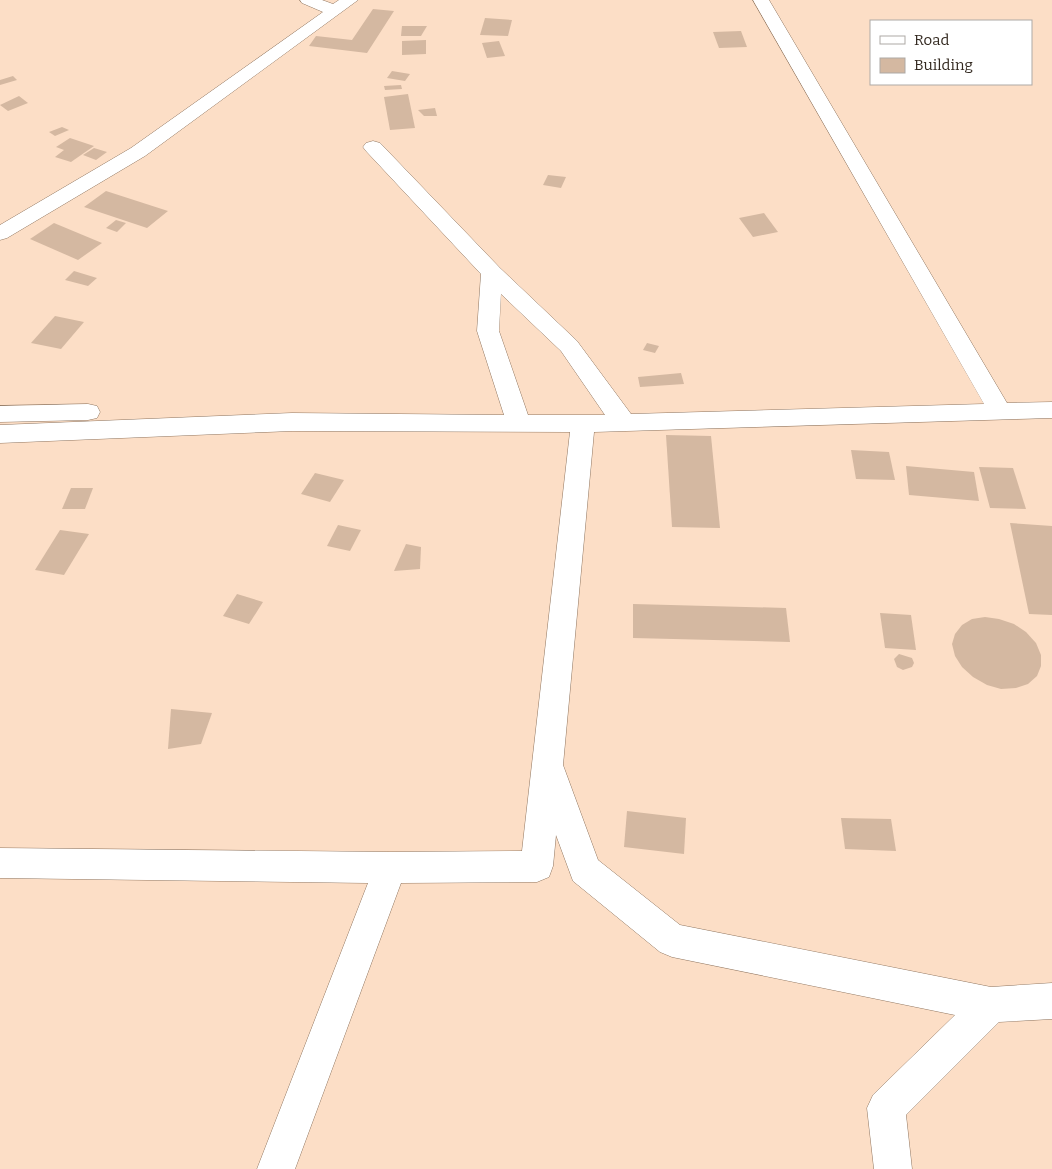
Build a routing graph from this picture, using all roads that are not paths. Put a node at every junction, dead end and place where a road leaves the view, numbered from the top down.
1 (308, 0) edge
2 (350, 0) edge
3 (761, 0) edge
4 (335, 11) junction
5 (373, 147) dead end
6 (0, 234) edge
7 (492, 274) junction
8 (1052, 410) edge
9 (1000, 412) junction
10 (0, 414) edge
11 (367, 423) junction
12 (624, 423) junction
13 (519, 424) junction
14 (584, 424) junction
15 (0, 434) edge
16 (548, 764) junction
17 (0, 863) edge
18 (390, 868) junction
19 (1052, 1001) edge
20 (991, 1005) junction
21 (276, 1169) edge
22 (892, 1169) edge

1 - 4 street
2 - 4 street
3 - 9 street
4 - 6 street
5 - 7 street
7 - 12 street
7 - 13 street
8 - 9 street
9 - 12 street
10 - 11 street
11 - 13 street
11 - 15 street
12 - 14 street
13 - 14 street
14 - 16 street
16 - 18 street
16 - 20 street
17 - 18 street
18 - 21 street
19 - 20 street
20 - 22 street

